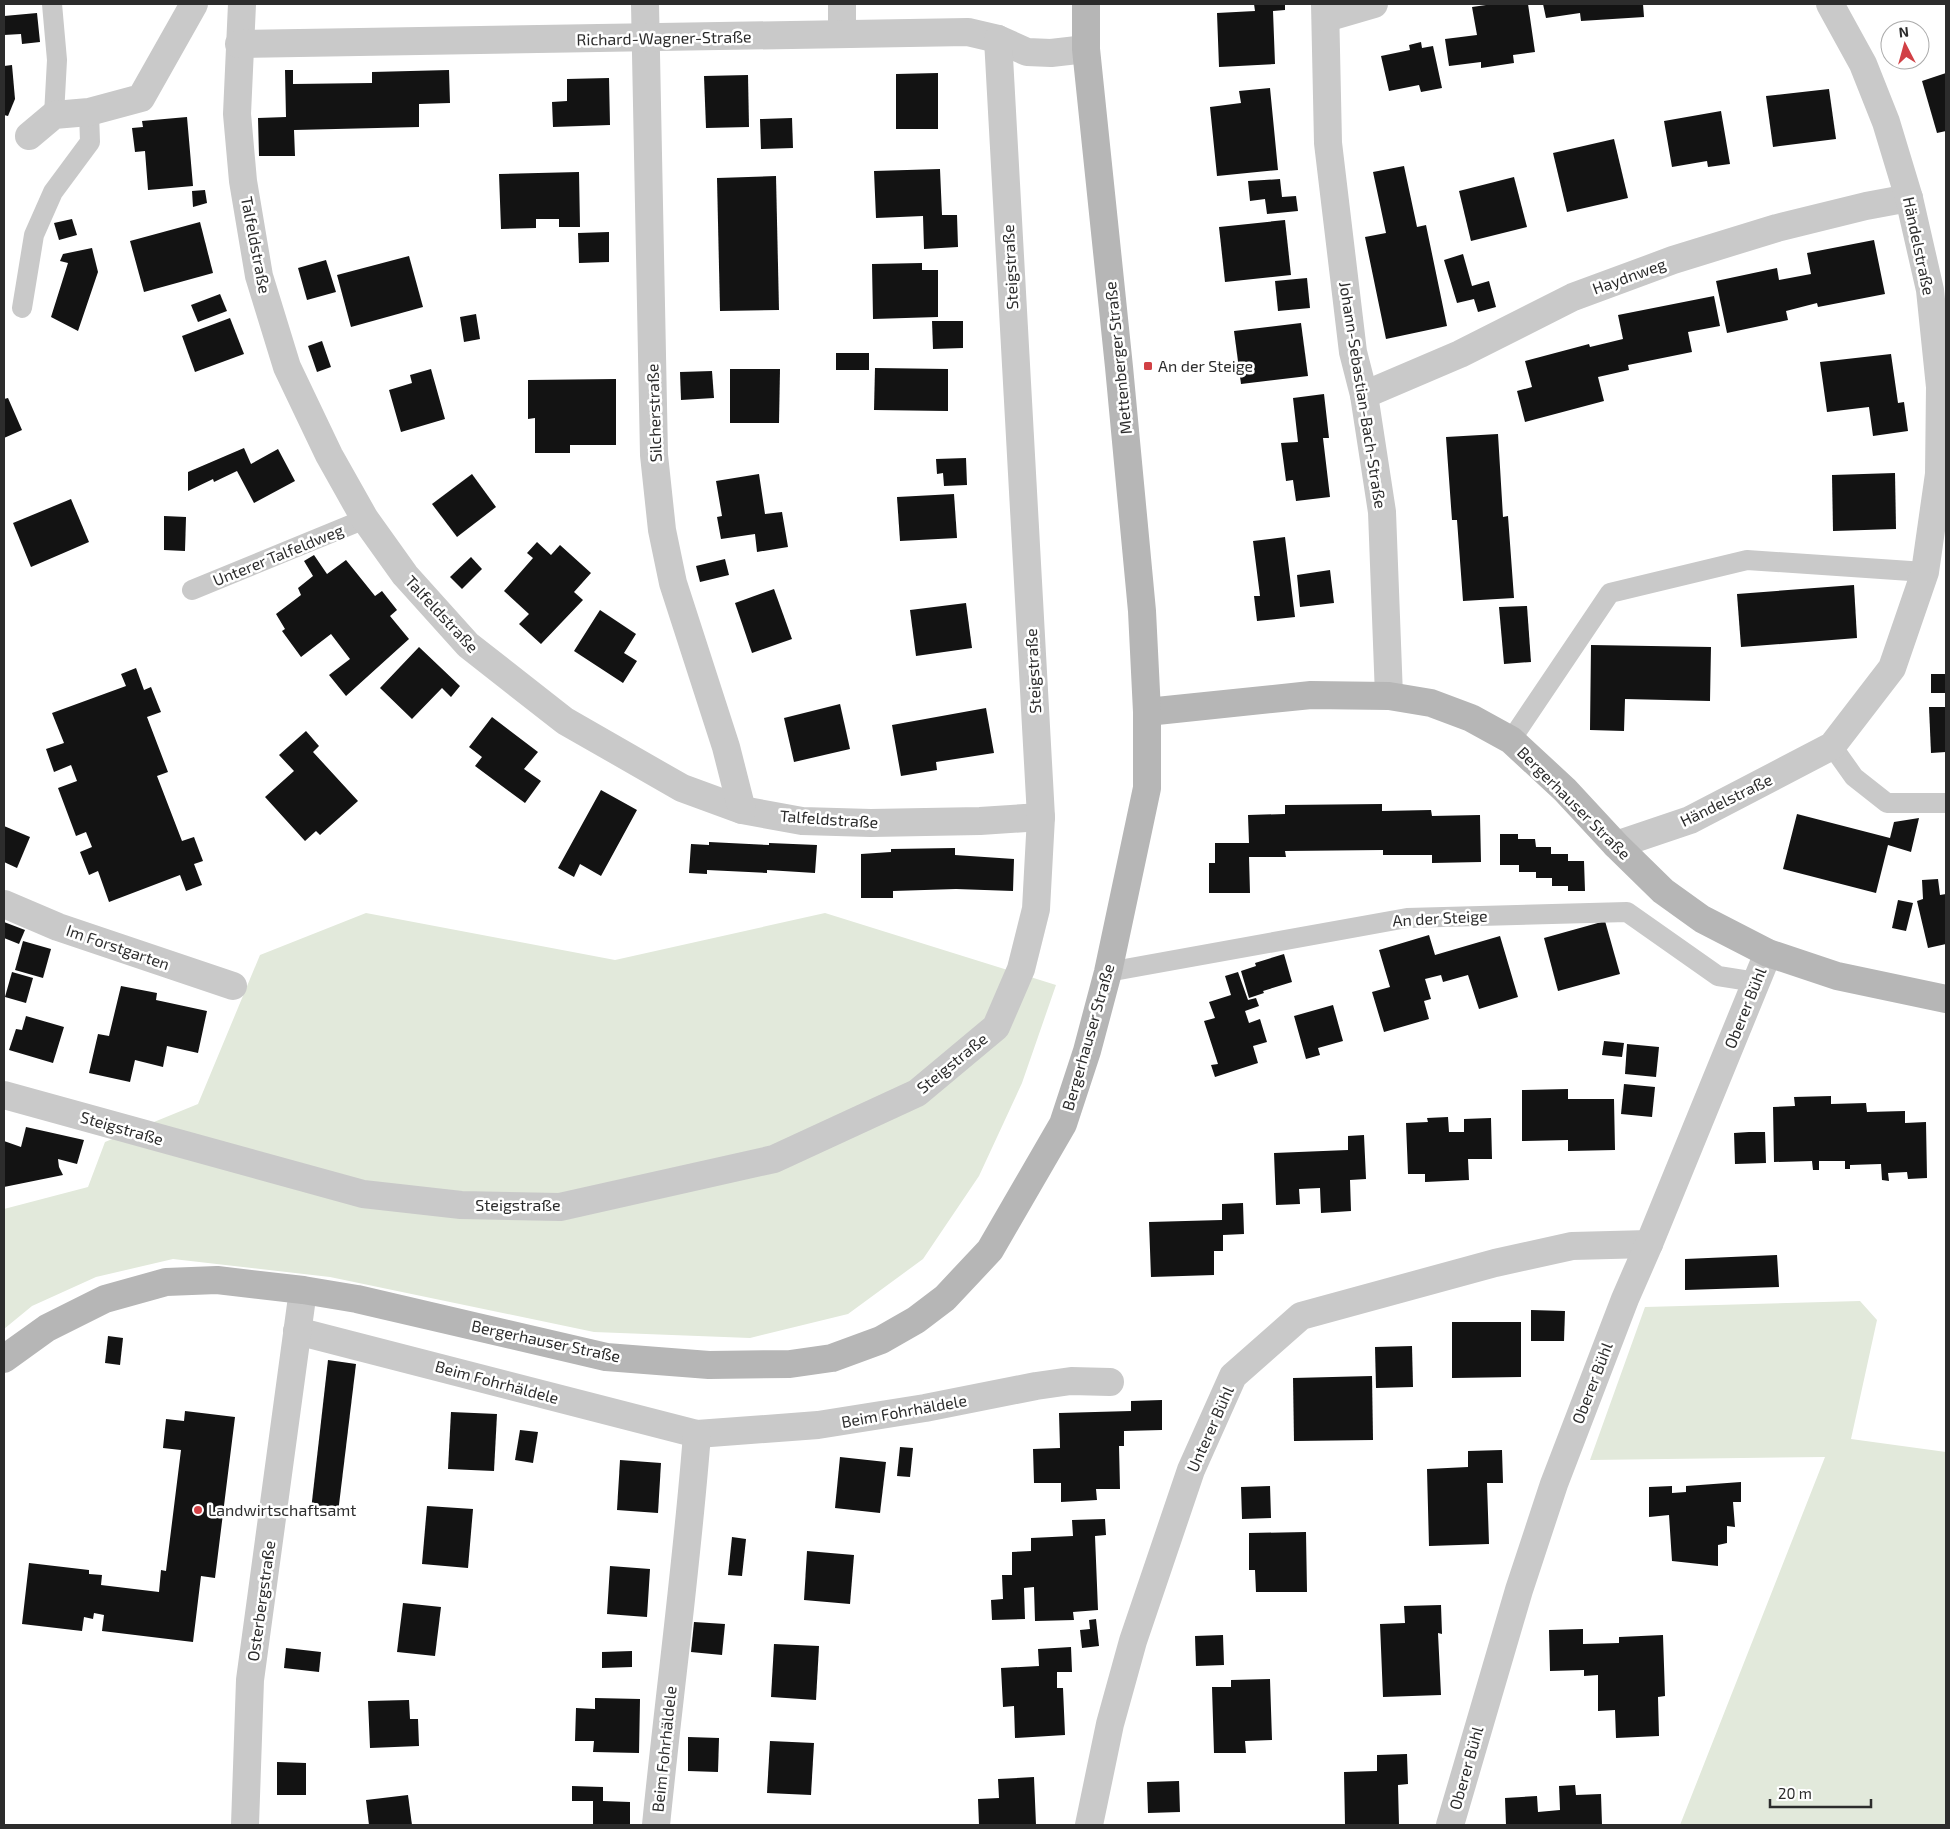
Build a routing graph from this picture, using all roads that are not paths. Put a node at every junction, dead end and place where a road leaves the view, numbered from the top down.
1 (52, 4) edge
2 (194, 4) edge
3 (242, 4) edge
4 (645, 4) edge
5 (842, 4) edge
6 (1086, 4) edge
7 (1374, 4) edge
8 (1830, 4) edge
9 (1326, 11) edge
10 (842, 34) junction
11 (646, 39) junction
12 (998, 39) junction
13 (239, 44) junction
14 (1086, 49) junction
15 (89, 112) junction
16 (54, 115) junction
17 (29, 136) dead end
18 (1909, 198) junction
19 (22, 308) dead end
20 (1364, 395) junction
21 (364, 519) junction
22 (1925, 572) junction
23 (192, 590) dead end
24 (1389, 696) junction
25 (1147, 712) junction
26 (1511, 740) junction
27 (1832, 746) junction
28 (1946, 803) edge
29 (742, 810) junction
30 (1041, 817) junction
31 (1616, 845) junction
32 (4, 904) edge
33 (1768, 953) junction
34 (1108, 972) junction
35 (1756, 982) junction
36 (233, 986) dead end
37 (1946, 999) edge
38 (4, 1095) edge
39 (1649, 1244) junction
40 (303, 1290) junction
41 (297, 1331) junction
42 (4, 1359) edge
43 (1110, 1382) dead end
44 (697, 1434) junction
45 (245, 1825) edge
46 (656, 1825) edge
47 (1089, 1825) edge
48 (1450, 1825) edge

1 - 16 lane
2 - 15 street
3 - 13 street, Talfeldstraße
4 - 11 street, Silcherstraße
5 - 10 street
6 - 14 main road, Mettenberger Straße
7 - 9 street
8 - 18 street, Händelstraße
9 - 20 street, Johann-Sebastian-Bach-Straße
10 - 11 street, Richard-Wagner-Straße
10 - 12 street, Richard-Wagner-Straße
11 - 13 street, Richard-Wagner-Straße
11 - 29 street, Silcherstraße
12 - 14 street, Richard-Wagner-Straße
12 - 30 street, Steigstraße
13 - 21 street, Talfeldstraße
14 - 25 main road, Mettenberger Straße
15 - 16 street
15 - 19 lane
16 - 17 street
18 - 20 street, Haydnweg
18 - 22 street, Händelstraße
20 - 24 street, Johann-Sebastian-Bach-Straße
21 - 23 lane, Unterer Talfeldweg
21 - 29 street, Talfeldstraße
22 - 26 lane
22 - 27 street, Händelstraße
24 - 25 main road, Bergerhauser Straße
24 - 26 main road, Bergerhauser Straße
25 - 34 main road, Bergerhauser Straße
26 - 31 main road, Bergerhauser Straße
27 - 28 lane
27 - 31 street, Händelstraße
29 - 30 street, Talfeldstraße
30 - 38 street, Steigstraße
31 - 33 main road, Bergerhauser Straße
32 - 36 street, Im Forstgarten
33 - 35 street, Oberer Bühl
33 - 37 main road, Bergerhauser Straße
34 - 35 lane, An der Steige
34 - 40 main road, Bergerhauser Straße
35 - 39 street, Oberer Bühl
39 - 47 street, Unterer Bühl
39 - 48 street, Oberer Bühl
40 - 41 street, Osterbergstraße
40 - 42 main road, Bergerhauser Straße
41 - 44 street, Beim Fohrhäldele
41 - 45 street, Osterbergstraße
43 - 44 street, Beim Fohrhäldele
44 - 46 street, Beim Fohrhäldele

